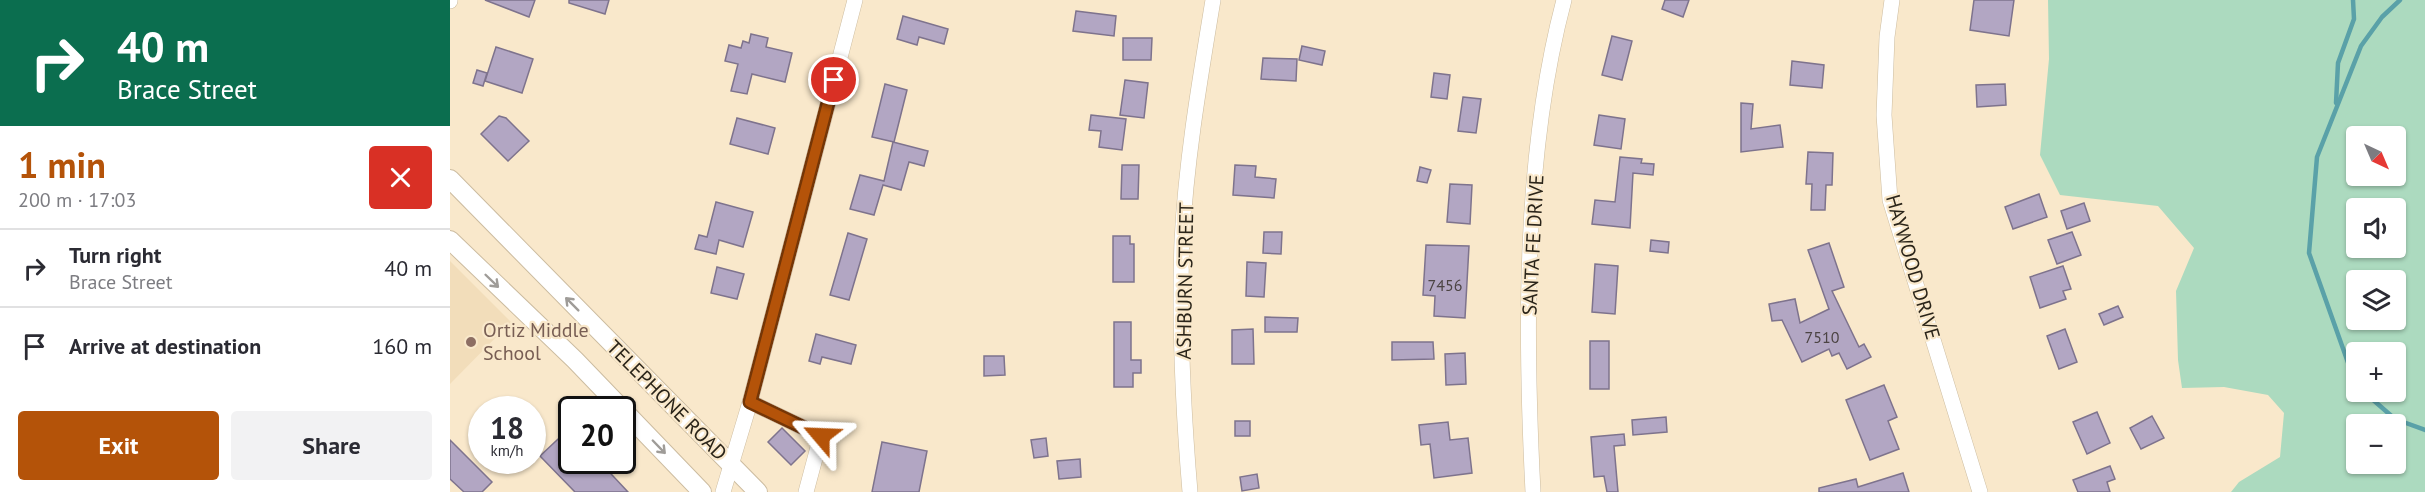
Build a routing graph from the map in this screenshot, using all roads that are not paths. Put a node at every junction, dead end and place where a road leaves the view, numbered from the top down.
1 (855, 0) edge
2 (1213, 0) edge
3 (1564, 0) edge
4 (1892, 0) edge
5 (450, 179) edge
6 (453, 250) edge
7 (750, 402) junction
8 (731, 465) junction
9 (702, 492) edge
10 (723, 492) edge
11 (758, 492) edge
12 (806, 492) edge
13 (1190, 492) edge
14 (1533, 492) edge
15 (1980, 492) edge

1 - 7 street
2 - 13 street, ASHBURN STREET
3 - 14 street, SANTA FE DRIVE
4 - 15 street, HAYWOOD DRIVE
8 -> 5 main road, TELEPHONE ROAD
6 -> 9 main road, TELEPHONE ROAD
7 - 8 street
7 - 12 street
8 - 10 street
8 - 11 main road, TELEPHONE ROAD

